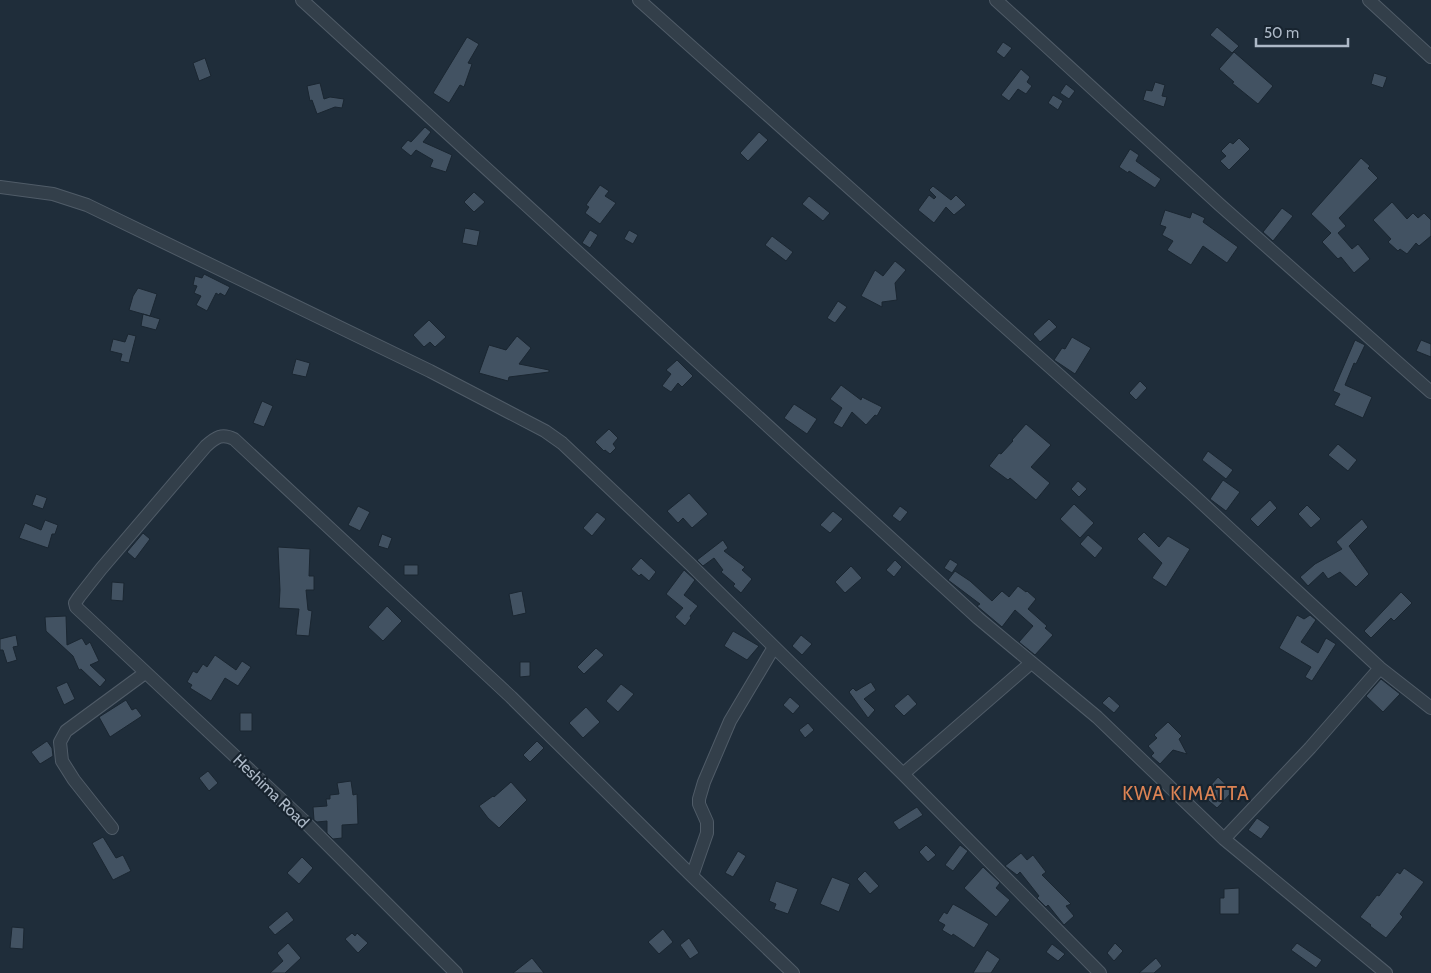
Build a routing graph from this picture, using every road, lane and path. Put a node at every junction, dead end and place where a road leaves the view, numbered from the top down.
1 (302, 0) edge
2 (639, 0) edge
3 (996, 0) edge
4 (1369, 0) edge
5 (1431, 57) edge
6 (0, 186) edge
7 (1431, 392) edge
8 (774, 647) junction
9 (1031, 663) junction
10 (1380, 668) junction
11 (145, 673) junction
12 (1431, 708) edge
13 (903, 774) junction
14 (112, 828) dead end
15 (1224, 840) junction
16 (692, 876) junction
17 (1096, 972) edge
18 (456, 973) edge
19 (793, 973) edge
20 (1386, 973) edge

1 - 9 street
2 - 10 street
3 - 7 street
4 - 5 street
6 - 8 street
8 - 13 street
8 - 16 street
9 - 13 street
9 - 15 street
10 - 12 street
10 - 15 street
11 - 14 street
11 - 16 street, Heshima Road
11 - 18 street, Heshima Road
13 - 17 street
15 - 20 street
16 - 19 street

